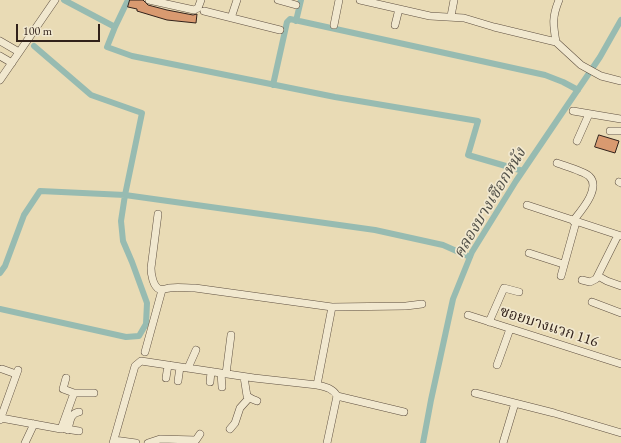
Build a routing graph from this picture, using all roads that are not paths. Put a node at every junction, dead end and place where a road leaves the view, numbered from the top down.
1 (55, 0) edge
2 (149, 0) edge
3 (201, 0) edge
4 (237, 0) edge
5 (278, 0) edge
6 (339, 0) edge
7 (360, 0) edge
8 (454, 0) edge
9 (559, 0) edge
10 (296, 5) dead end
11 (399, 9) junction
12 (204, 11) dead end
13 (451, 16) junction
14 (231, 18) junction
15 (334, 25) dead end
16 (396, 25) dead end
17 (280, 30) dead end
18 (0, 40) edge
19 (556, 42) junction
20 (19, 52) junction
21 (0, 56) edge
22 (12, 63) junction
23 (0, 80) edge
24 (621, 81) edge
25 (573, 111) dead end
26 (589, 114) junction
27 (621, 119) edge
28 (610, 131) dead end
29 (621, 131) edge
30 (577, 141) dead end
31 (557, 163) dead end
32 (527, 205) dead end
33 (158, 214) dead end
34 (574, 221) junction
35 (620, 236) edge
36 (528, 253) dead end
37 (563, 264) junction
38 (561, 276) dead end
39 (598, 276) junction
40 (582, 280) dead end
41 (621, 286) edge
42 (162, 290) junction
43 (519, 292) dead end
44 (592, 302) dead end
45 (422, 304) dead end
46 (332, 307) junction
47 (621, 313) edge
48 (468, 315) dead end
49 (489, 322) junction
50 (510, 329) junction
51 (231, 335) dead end
52 (196, 350) dead end
53 (145, 352) dead end
54 (621, 364) edge
55 (168, 365) junction
56 (497, 365) dead end
57 (180, 367) junction
58 (188, 368) junction
59 (2, 370) dead end
60 (211, 372) junction
61 (224, 374) junction
62 (244, 377) junction
63 (66, 378) dead end
64 (166, 378) dead end
65 (178, 381) dead end
66 (210, 382) dead end
67 (317, 385) junction
68 (222, 387) dead end
69 (74, 393) junction
70 (94, 393) dead end
71 (475, 393) dead end
72 (337, 396) junction
73 (249, 398) junction
74 (257, 401) dead end
75 (515, 403) junction
76 (79, 412) dead end
77 (404, 412) dead end
78 (0, 419) edge
79 (34, 424) junction
80 (65, 429) junction
81 (230, 429) dead end
82 (79, 432) dead end
83 (621, 433) edge
84 (200, 434) dead end
85 (113, 441) edge
86 (26, 443) edge
87 (136, 443) edge
88 (148, 443) edge
89 (327, 443) edge
90 (503, 443) edge

1 - 20 street
2 - 3 street
4 - 14 street
5 - 10 street
6 - 15 street
7 - 11 street
8 - 13 street
9 - 19 street
11 - 13 street
11 - 16 street
12 - 14 street
13 - 19 street
14 - 17 street
18 - 20 street
19 - 24 street
20 - 22 street
21 - 22 street
22 - 23 street
25 - 26 street
26 - 27 street
26 - 30 street
28 - 29 street
31 - 34 street
32 - 34 street
33 - 42 street
34 - 35 street
34 - 37 street
35 - 39 street
36 - 37 street
37 - 38 street
39 - 40 street
39 - 41 street
42 - 46 street
42 - 53 street
43 - 49 street
44 - 47 street
45 - 46 street
46 - 67 street
48 - 49 street, ซอยบางแวก 116
49 - 50 street, ซอยบางแวก 116
50 - 54 street, ซอยบางแวก 116
50 - 56 street
51 - 61 street
52 - 58 street
55 - 57 street
55 - 64 street
55 - 85 street
57 - 58 street
57 - 65 street
58 - 60 street
59 - 78 street
60 - 61 street
60 - 66 street
61 - 62 street
61 - 68 street
62 - 67 street
62 - 73 street
63 - 69 street
67 - 72 street
69 - 70 street
69 - 80 street
71 - 75 street
72 - 77 street
72 - 89 street
73 - 74 street
73 - 81 street
75 - 83 street
75 - 90 street
76 - 80 street
78 - 79 street
79 - 80 street
79 - 86 street
80 - 82 street
84 - 88 street
85 - 87 street

